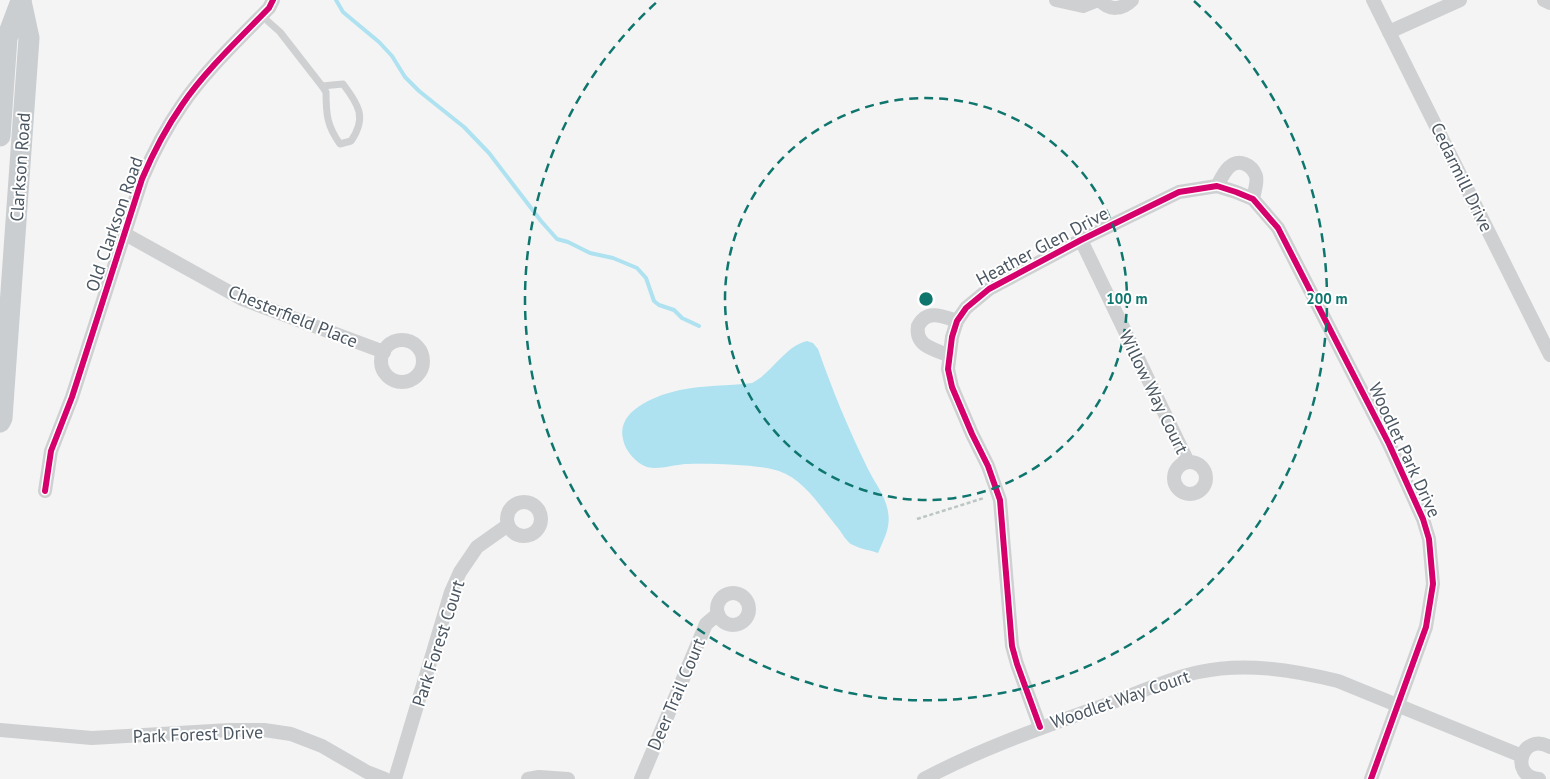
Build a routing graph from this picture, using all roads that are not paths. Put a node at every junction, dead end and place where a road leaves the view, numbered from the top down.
1 (273, 0) edge
2 (1056, 0) edge
3 (1099, 0) edge
4 (1132, 0) edge
5 (1372, 0) edge
6 (1460, 0) edge
7 (1544, 0) edge
8 (21, 1) edge
9 (1550, 3) edge
10 (262, 16) junction
11 (1389, 32) junction
12 (322, 86) junction
13 (0, 136) edge
14 (1217, 186) junction
15 (1236, 192) joint
16 (1253, 199) junction
17 (125, 234) junction
18 (1081, 240) junction
19 (957, 321) junction
20 (384, 352) dead end
21 (948, 355) junction
22 (1550, 355) edge
23 (0, 422) edge
24 (1188, 462) dead end
25 (45, 490) dead end
26 (508, 525) dead end
27 (718, 614) dead end
28 (1398, 706) junction
29 (1040, 727) junction
30 (0, 730) edge
31 (1550, 747) edge
32 (1522, 756) junction
33 (1550, 775) edge
34 (385, 779) edge
35 (395, 779) edge
36 (528, 779) edge
37 (568, 779) edge
38 (641, 779) edge
39 (924, 779) edge
40 (1371, 779) edge
41 (1540, 779) edge

1 - 10 street, Old Clarkson Road
2 - 3 street
3 - 4 street
5 - 11 street, Cedarmill Drive
6 - 11 street
7 - 9 street
8 - 13 main road, Clarkson Road
8 - 23 main road, Clarkson Road
10 - 12 lane
10 - 17 street, Old Clarkson Road
11 - 22 street, Cedarmill Drive
12 - 12 lane
14 - 15 street, Heather Glen Drive
14 - 16 street
14 - 18 street, Heather Glen Drive
15 - 16 street, Woodlet Park Drive
16 - 28 street, Woodlet Park Drive
17 - 20 street, Chesterfield Place
17 - 25 street, Old Clarkson Road
18 - 19 street, Heather Glen Drive
18 - 24 street, Willow Way Court
19 - 21 street, Heather Glen Drive
19 - 21 street
21 - 29 street, Heather Glen Drive
26 - 35 street, Park Forest Court
27 - 38 street, Deer Trail Court
28 - 29 street, Woodlet Way Court
28 - 32 street, Woodlet Way Court
28 - 40 street, Woodlet Park Drive
29 - 39 street, Woodlet Way Court
30 - 34 street, Park Forest Drive
31 - 32 street
32 - 41 street
33 - 41 street
36 - 37 street

